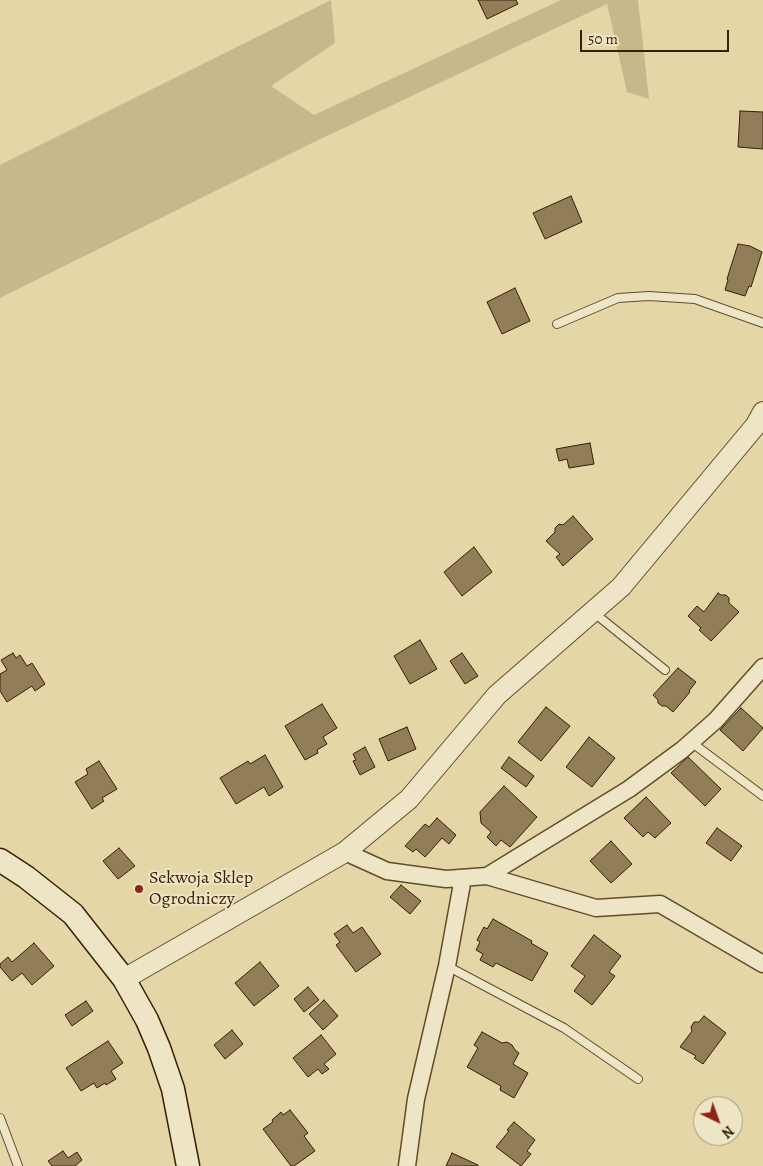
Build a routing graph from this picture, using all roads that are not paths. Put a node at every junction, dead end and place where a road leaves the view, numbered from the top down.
1 (763, 323) edge
2 (557, 324) dead end
3 (763, 412) edge
4 (593, 612) junction
5 (763, 667) edge
6 (665, 670) dead end
7 (691, 742) junction
8 (763, 796) edge
9 (345, 852) junction
10 (0, 860) edge
11 (487, 876) junction
12 (463, 878) junction
13 (763, 964) edge
14 (447, 966) junction
15 (124, 979) junction
16 (638, 1079) dead end
17 (0, 1118) edge
18 (18, 1166) edge
19 (188, 1166) edge
20 (407, 1166) edge

1 - 2 lane
3 - 4 street
4 - 6 lane
4 - 9 street
5 - 7 street
7 - 8 lane
7 - 11 street
9 - 12 street
9 - 15 street
10 - 15 main road
11 - 12 street
11 - 13 street
12 - 14 street
14 - 16 lane
14 - 20 street
15 - 19 main road
17 - 18 lane

